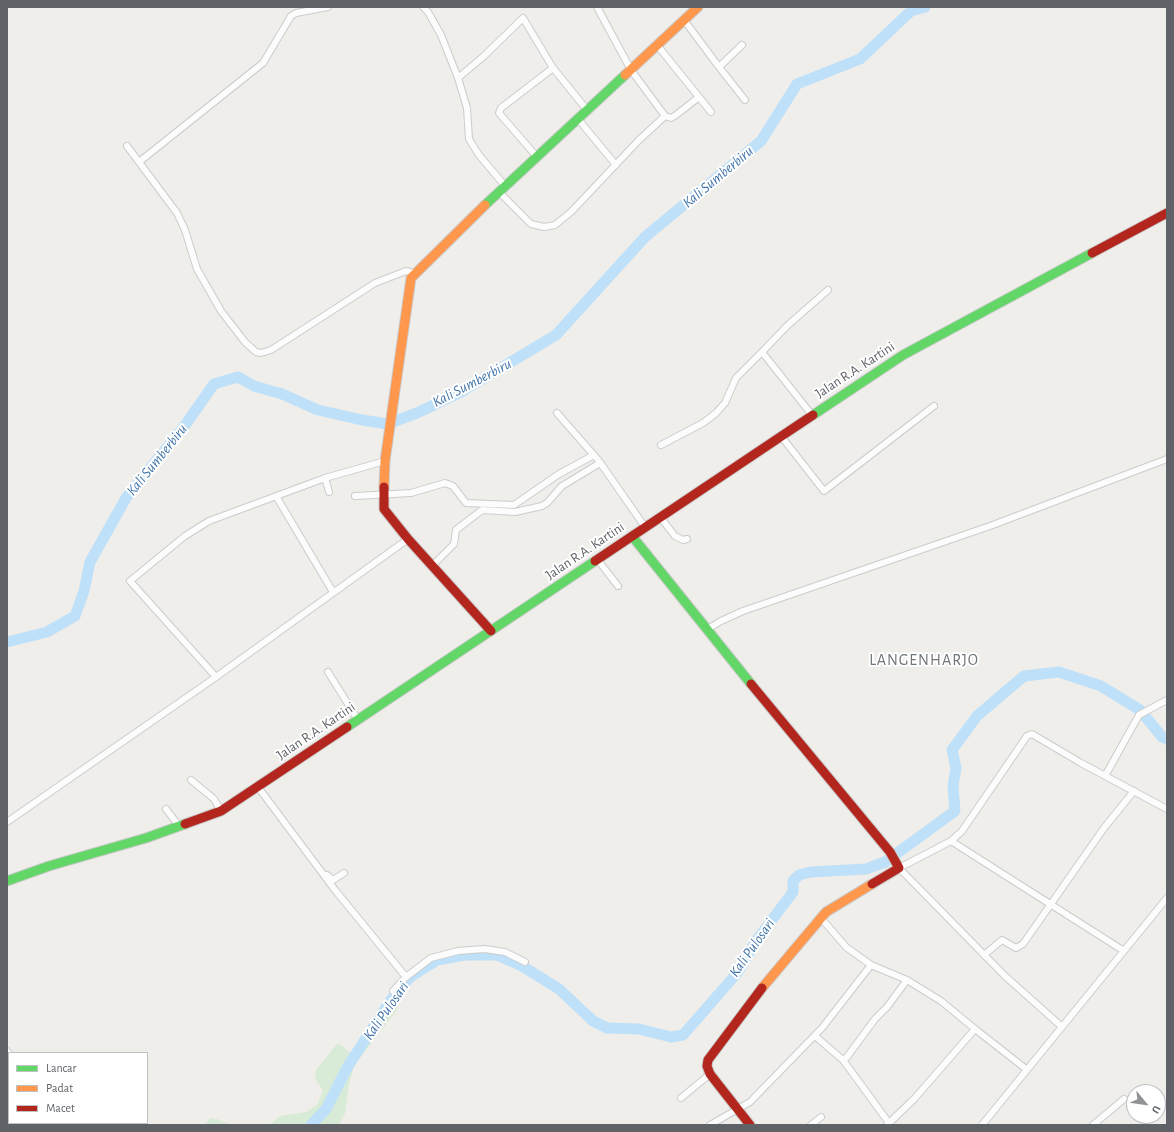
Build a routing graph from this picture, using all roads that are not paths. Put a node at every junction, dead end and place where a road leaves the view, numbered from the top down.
1 (328, 7) edge
2 (423, 7) edge
3 (597, 7) edge
4 (698, 7) edge
5 (684, 20) junction
6 (657, 45) junction
7 (742, 45) dead end
8 (719, 67) junction
9 (553, 68) junction
10 (631, 70) junction
11 (458, 78) junction
12 (699, 97) junction
13 (745, 100) dead end
14 (587, 110) junction
15 (711, 112) dead end
16 (665, 116) junction
17 (578, 119) junction
18 (127, 146) dead end
19 (537, 157) junction
20 (140, 161) junction
21 (616, 165) junction
22 (502, 189) junction
23 (1167, 213) edge
24 (414, 274) junction
25 (828, 290) dead end
26 (762, 352) junction
27 (934, 406) dead end
28 (557, 413) dead end
29 (812, 415) junction
30 (781, 436) junction
31 (662, 445) dead end
32 (597, 459) junction
33 (1167, 459) edge
34 (385, 461) junction
35 (325, 479) junction
36 (329, 492) dead end
37 (276, 496) junction
38 (355, 496) dead end
39 (382, 497) junction
40 (514, 505) junction
41 (515, 512) junction
42 (660, 517) junction
43 (645, 527) junction
44 (632, 536) junction
45 (408, 539) junction
46 (687, 539) dead end
47 (597, 559) junction
48 (432, 566) junction
49 (618, 586) dead end
50 (332, 592) junction
51 (706, 630) junction
52 (491, 631) junction
53 (328, 672) dead end
54 (216, 677) junction
55 (1167, 700) edge
56 (358, 720) junction
57 (1105, 776) junction
58 (191, 780) dead end
59 (259, 786) junction
60 (1134, 792) junction
61 (166, 809) dead end
62 (221, 810) junction
63 (1167, 810) edge
64 (7, 822) edge
65 (179, 826) junction
66 (951, 841) junction
67 (899, 868) junction
68 (344, 873) dead end
69 (7, 881) edge
70 (1167, 898) edge
71 (1050, 905) junction
72 (821, 918) junction
73 (1124, 951) junction
74 (984, 955) junction
75 (525, 962) dead end
76 (871, 965) junction
77 (406, 977) junction
78 (906, 980) junction
79 (393, 991) dead end
80 (1061, 1026) junction
81 (975, 1029) junction
82 (815, 1036) junction
83 (843, 1060) junction
84 (1026, 1069) junction
85 (710, 1074) junction
86 (681, 1098) dead end
87 (1124, 1099) dead end
88 (739, 1110) junction
89 (821, 1117) dead end
90 (888, 1124) edge
91 (710, 1125) edge
92 (750, 1125) edge
93 (811, 1125) edge
94 (982, 1125) edge
95 (1093, 1125) edge

1 - 20 street
2 - 11 street
3 - 10 street
4 - 5 street
5 - 6 street
5 - 8 street
6 - 10 street
6 - 12 street
7 - 8 street
8 - 13 street
9 - 11 street
9 - 14 street
9 - 19 street
10 - 14 street
10 - 16 street
11 - 22 street
12 - 15 street
12 - 16 street
14 - 17 street
16 - 21 street
17 - 19 street
17 - 21 street
18 - 20 street
19 - 22 street
20 - 24 street
21 - 22 street
22 - 24 street
23 - 29 street, Jalan R.A. Kartini
24 - 34 street
25 - 26 street
26 - 29 street
26 - 31 street
27 - 30 street
28 - 32 street
29 - 30 street, Jalan R.A. Kartini
30 - 42 street, Jalan R.A. Kartini
32 - 40 street
32 - 41 street
32 - 43 street
33 - 51 street
34 - 35 street
34 - 39 street
35 - 36 street
35 - 37 street
37 - 50 street
37 - 54 street
38 - 39 street
39 - 40 street
39 - 45 street
40 - 41 street
41 - 48 street
42 - 43 street, Jalan R.A. Kartini
42 - 46 street
43 - 44 street, Jalan R.A. Kartini
44 - 47 street, Jalan R.A. Kartini
44 - 51 street
45 - 48 street
45 - 50 street
47 - 49 street
47 - 52 street, Jalan R.A. Kartini
48 - 52 street
50 - 54 street
51 - 67 street
52 - 56 street, Jalan R.A. Kartini
53 - 56 street
54 - 64 street
55 - 57 street
56 - 59 street, Jalan R.A. Kartini
57 - 60 street
57 - 66 street
58 - 62 street
59 - 62 street, Jalan R.A. Kartini
59 - 68 street
59 - 77 street
60 - 63 street
60 - 71 street
61 - 65 street
62 - 65 street, Jalan R.A. Kartini
65 - 69 street, Jalan R.A. Kartini
66 - 67 street
66 - 71 street
67 - 72 street
67 - 74 street
70 - 73 street
71 - 73 street
71 - 74 street
72 - 76 street
72 - 85 street
73 - 80 street
74 - 80 street
75 - 77 street
76 - 78 street
76 - 82 street
77 - 79 street
78 - 81 street
78 - 83 street
80 - 84 street
81 - 84 street
81 - 90 street
82 - 83 street
82 - 88 street
83 - 90 street
84 - 94 street
85 - 86 street
85 - 88 street
87 - 95 street
88 - 91 street
88 - 92 street
89 - 93 street

